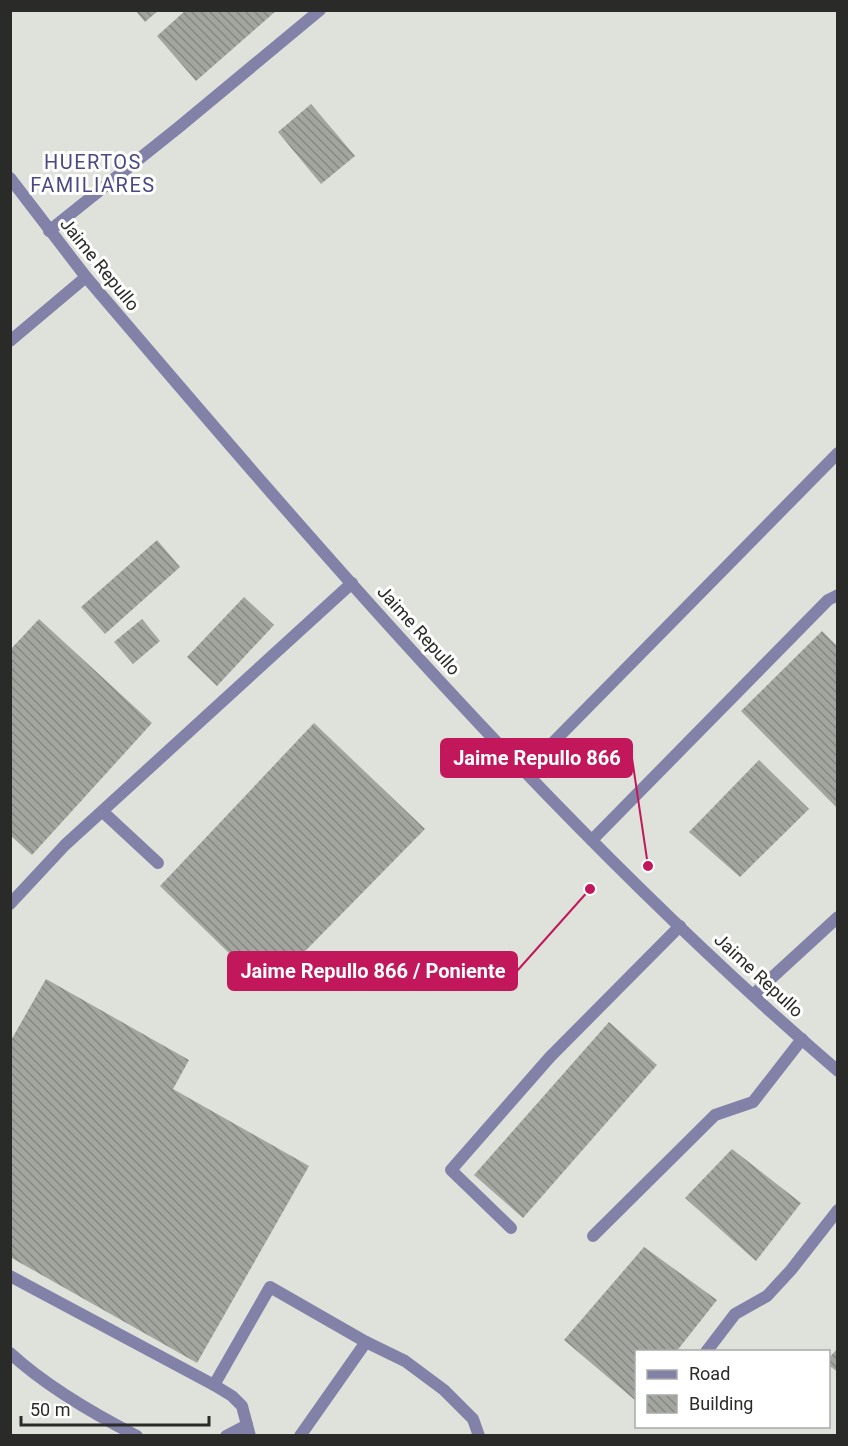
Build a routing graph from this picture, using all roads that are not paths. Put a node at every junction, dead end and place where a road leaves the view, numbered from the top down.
1 (320, 10) edge
2 (10, 178) edge
3 (49, 231) junction
4 (86, 277) junction
5 (10, 341) edge
6 (837, 453) edge
7 (352, 583) junction
8 (837, 595) edge
9 (525, 771) junction
10 (103, 812) junction
11 (592, 840) junction
12 (158, 863) dead end
13 (10, 904) edge
14 (837, 917) edge
15 (680, 926) junction
16 (753, 995) junction
17 (802, 1039) junction
18 (837, 1071) edge
19 (837, 1210) edge
20 (511, 1228) dead end
21 (593, 1236) dead end
22 (10, 1276) edge
23 (366, 1342) junction
24 (708, 1350) edge
25 (10, 1353) edge
26 (214, 1385) junction
27 (249, 1430) edge
28 (137, 1436) edge
29 (226, 1436) edge
30 (300, 1436) edge
31 (479, 1436) edge

1 - 3 street
2 - 3 street, Jaime Repullo
3 - 4 street, Jaime Repullo
4 - 5 street
4 - 7 street, Jaime Repullo
6 - 9 street
7 - 9 street, Jaime Repullo
7 - 10 street
8 - 11 street
9 - 11 street, Jaime Repullo
10 - 12 street
10 - 13 street
11 - 15 street, Jaime Repullo
14 - 16 street
15 - 16 street, Jaime Repullo
15 - 20 street
16 - 17 street, Jaime Repullo
17 - 18 street, Jaime Repullo
17 - 21 street
19 - 24 street
22 - 26 street
23 - 26 street
23 - 30 street
23 - 31 street
25 - 28 street
26 - 27 street
27 - 29 street

